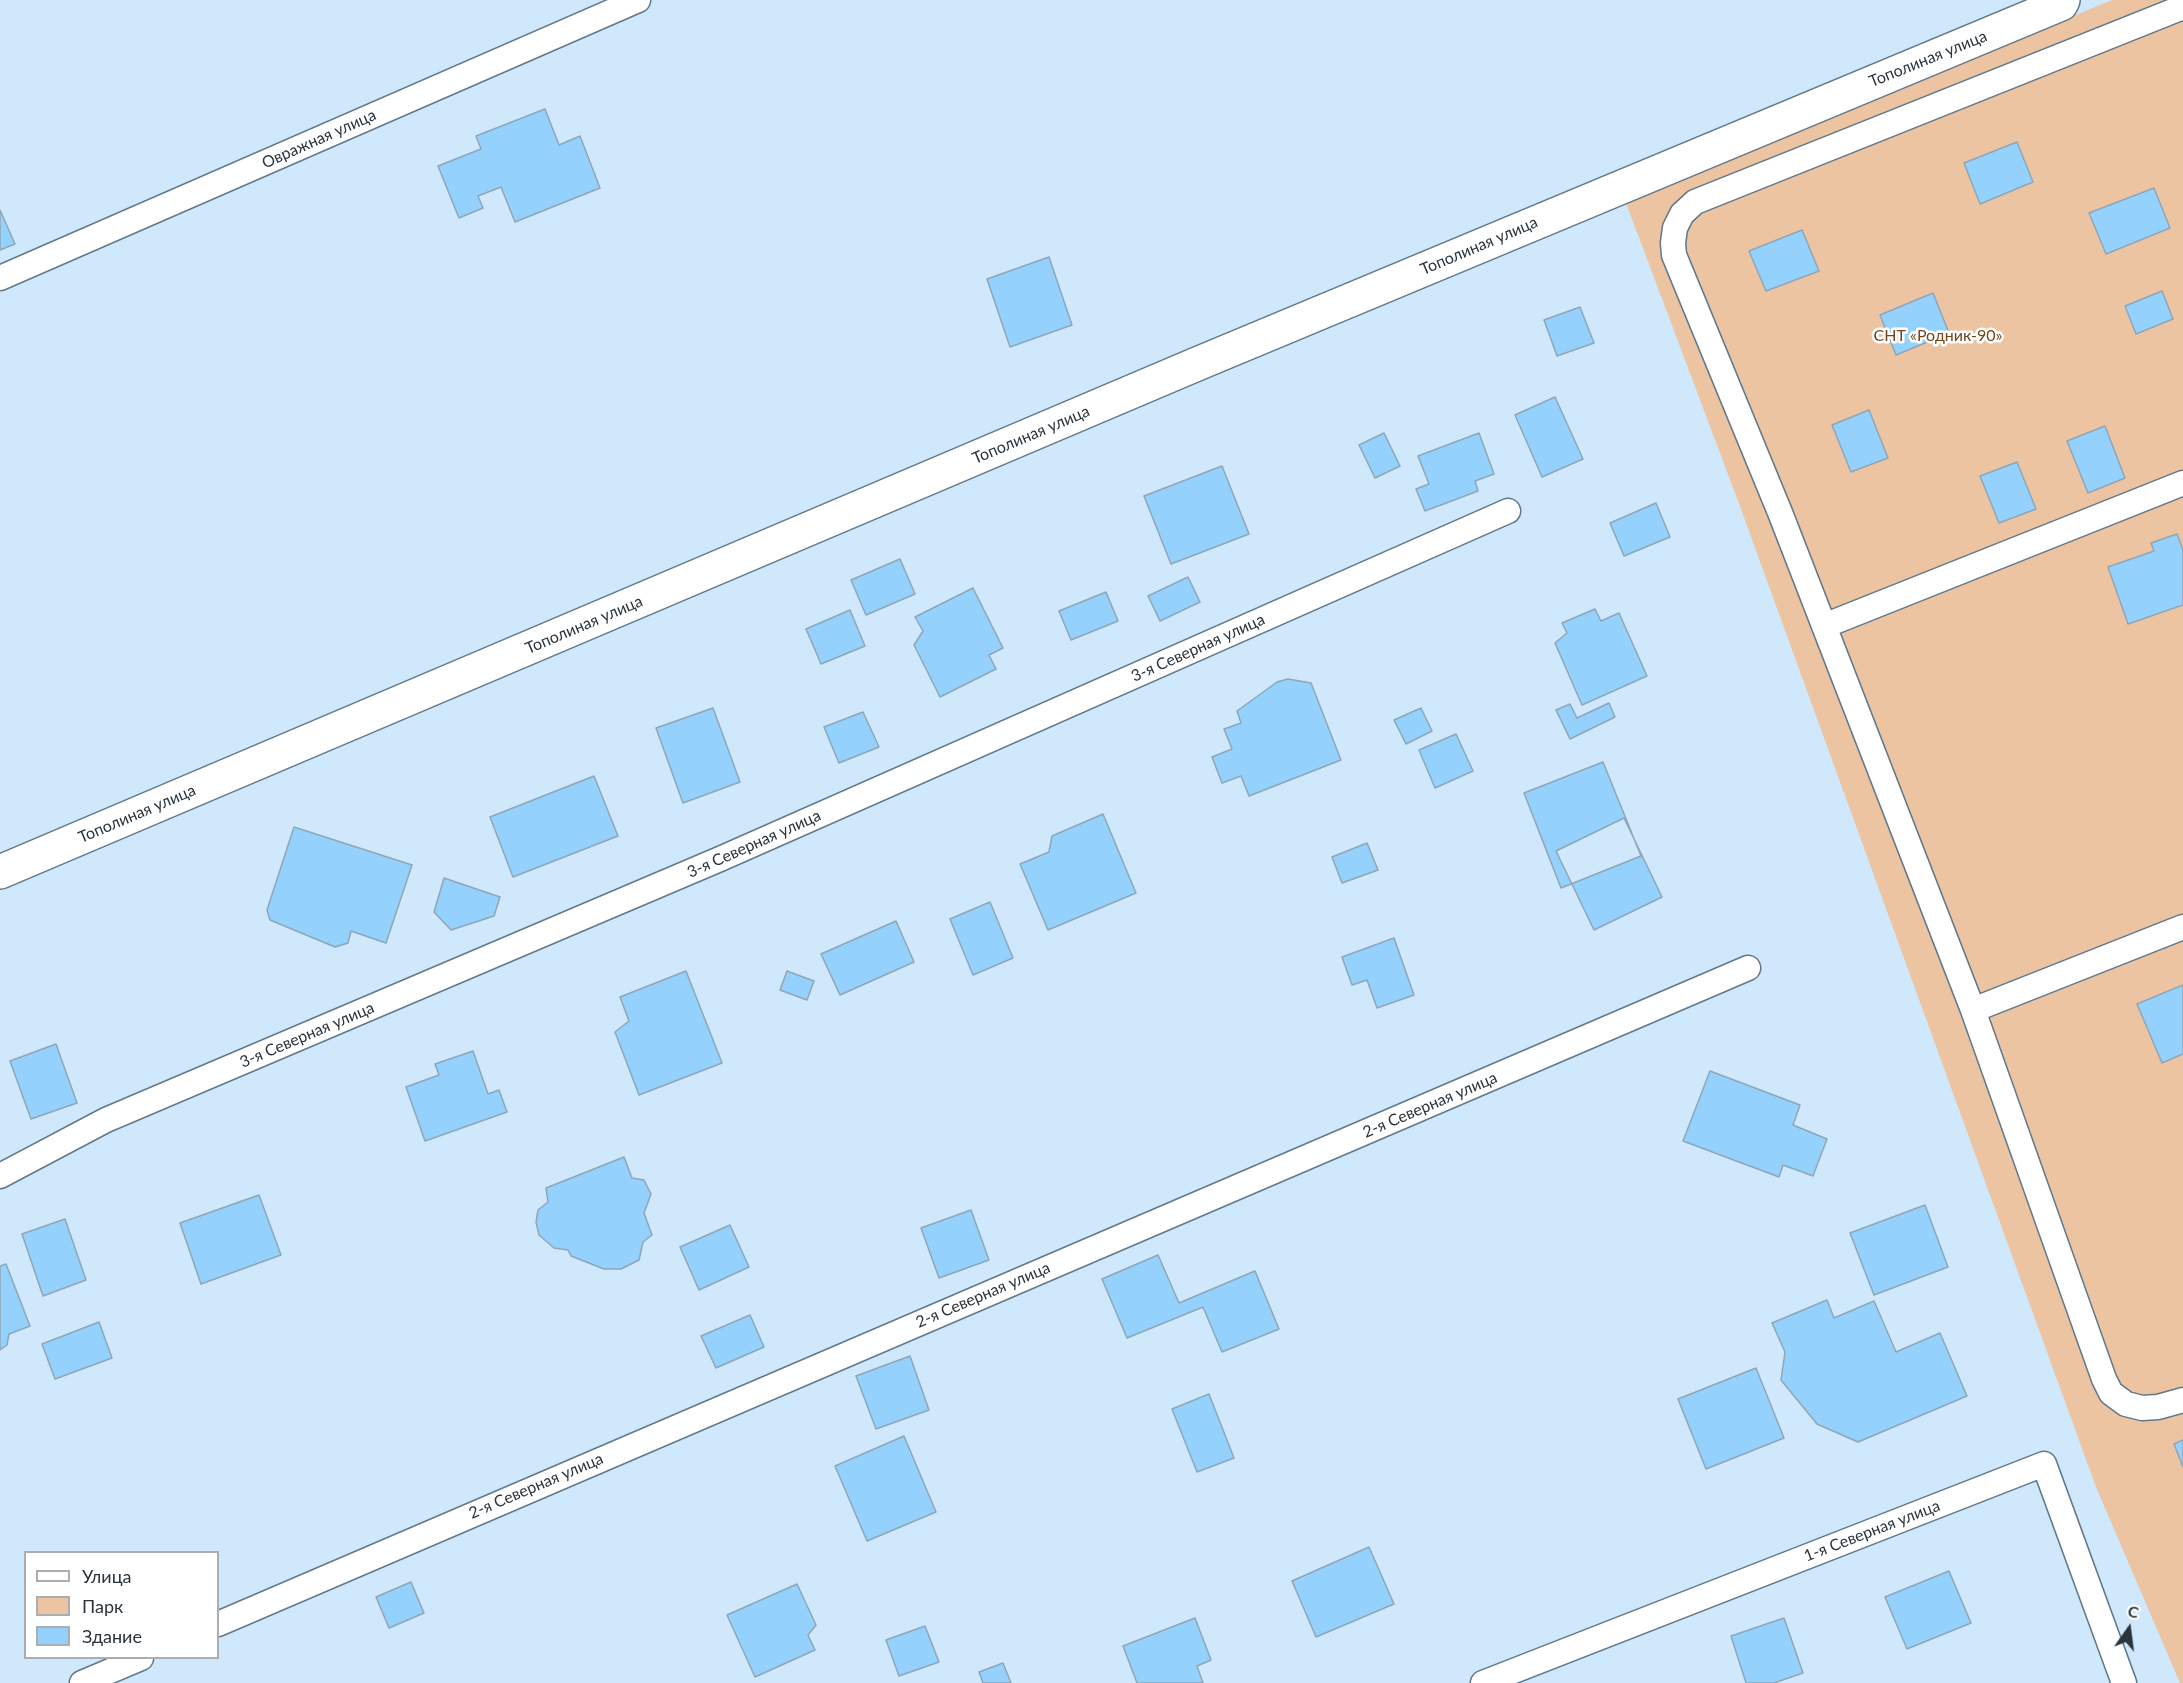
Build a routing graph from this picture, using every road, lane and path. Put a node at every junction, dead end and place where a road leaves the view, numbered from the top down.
1 (638, 0) edge
2 (2063, 0) edge
3 (2176, 6) edge
4 (0, 278) edge
5 (2183, 483) edge
6 (1508, 512) dead end
7 (1824, 626) junction
8 (0, 872) edge
9 (2183, 927) edge
10 (1748, 968) dead end
11 (1973, 1010) junction
12 (0, 1176) edge
13 (2183, 1400) edge
14 (219, 1624) edge
15 (139, 1659) edge
16 (82, 1683) edge
17 (1483, 1683) edge
18 (2124, 1683) edge

1 - 4 lane, Овражная улица
2 - 8 street, Тополиная улица
3 - 7 lane
5 - 7 lane
6 - 12 lane, 3-я Северная улица
7 - 11 lane
9 - 11 lane
10 - 14 lane, 2-я Северная улица
11 - 13 lane
15 - 16 lane
17 - 18 lane, 1-я Северная улица

